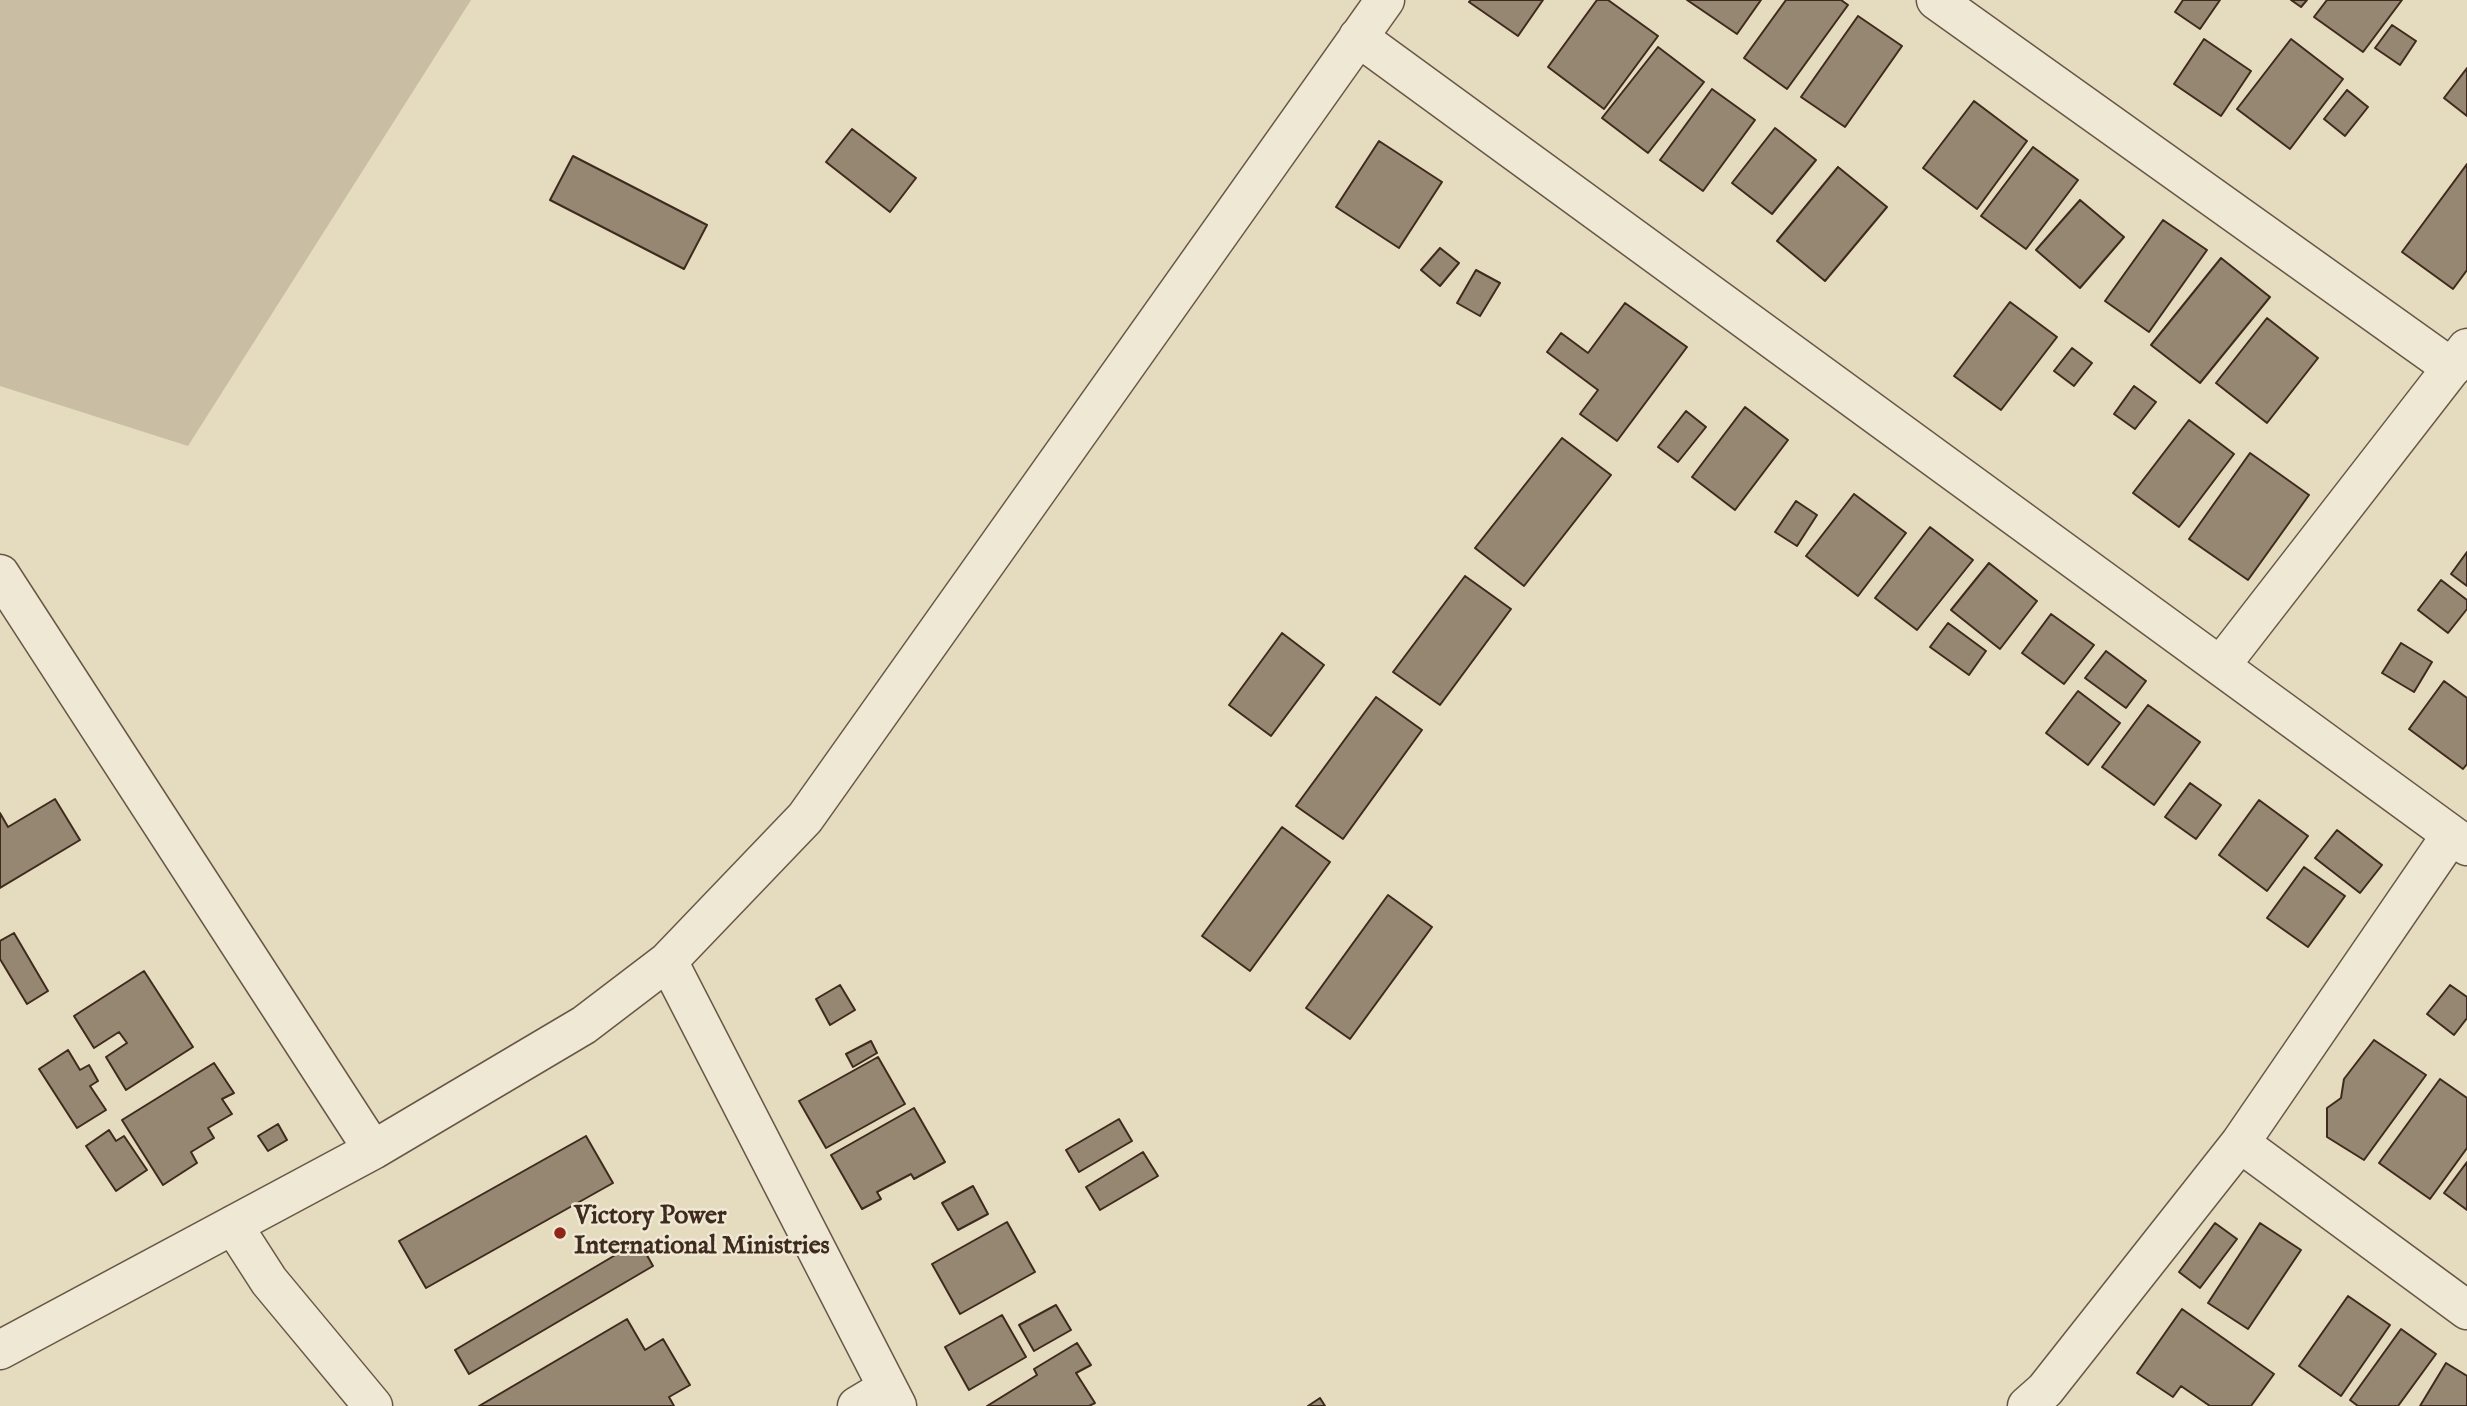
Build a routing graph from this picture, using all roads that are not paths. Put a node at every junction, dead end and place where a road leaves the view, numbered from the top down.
1 (1385, 0) edge
2 (1936, 0) edge
3 (1358, 37) junction
4 (2459, 358) edge
5 (0, 574) edge
6 (2221, 665) junction
7 (2459, 841) edge
8 (668, 961) junction
9 (2240, 1143) junction
10 (373, 1150) junction
11 (233, 1225) junction
12 (2467, 1310) edge
13 (0, 1350) edge
14 (880, 1400) edge
15 (2043, 1401) edge
16 (373, 1406) edge

1 - 3 street
2 - 4 street
3 - 6 street
3 - 8 street
4 - 6 street
5 - 10 street
6 - 7 street
7 - 9 street
8 - 10 street
8 - 14 street
9 - 12 street
9 - 15 street
10 - 11 street
11 - 13 street
11 - 16 street

